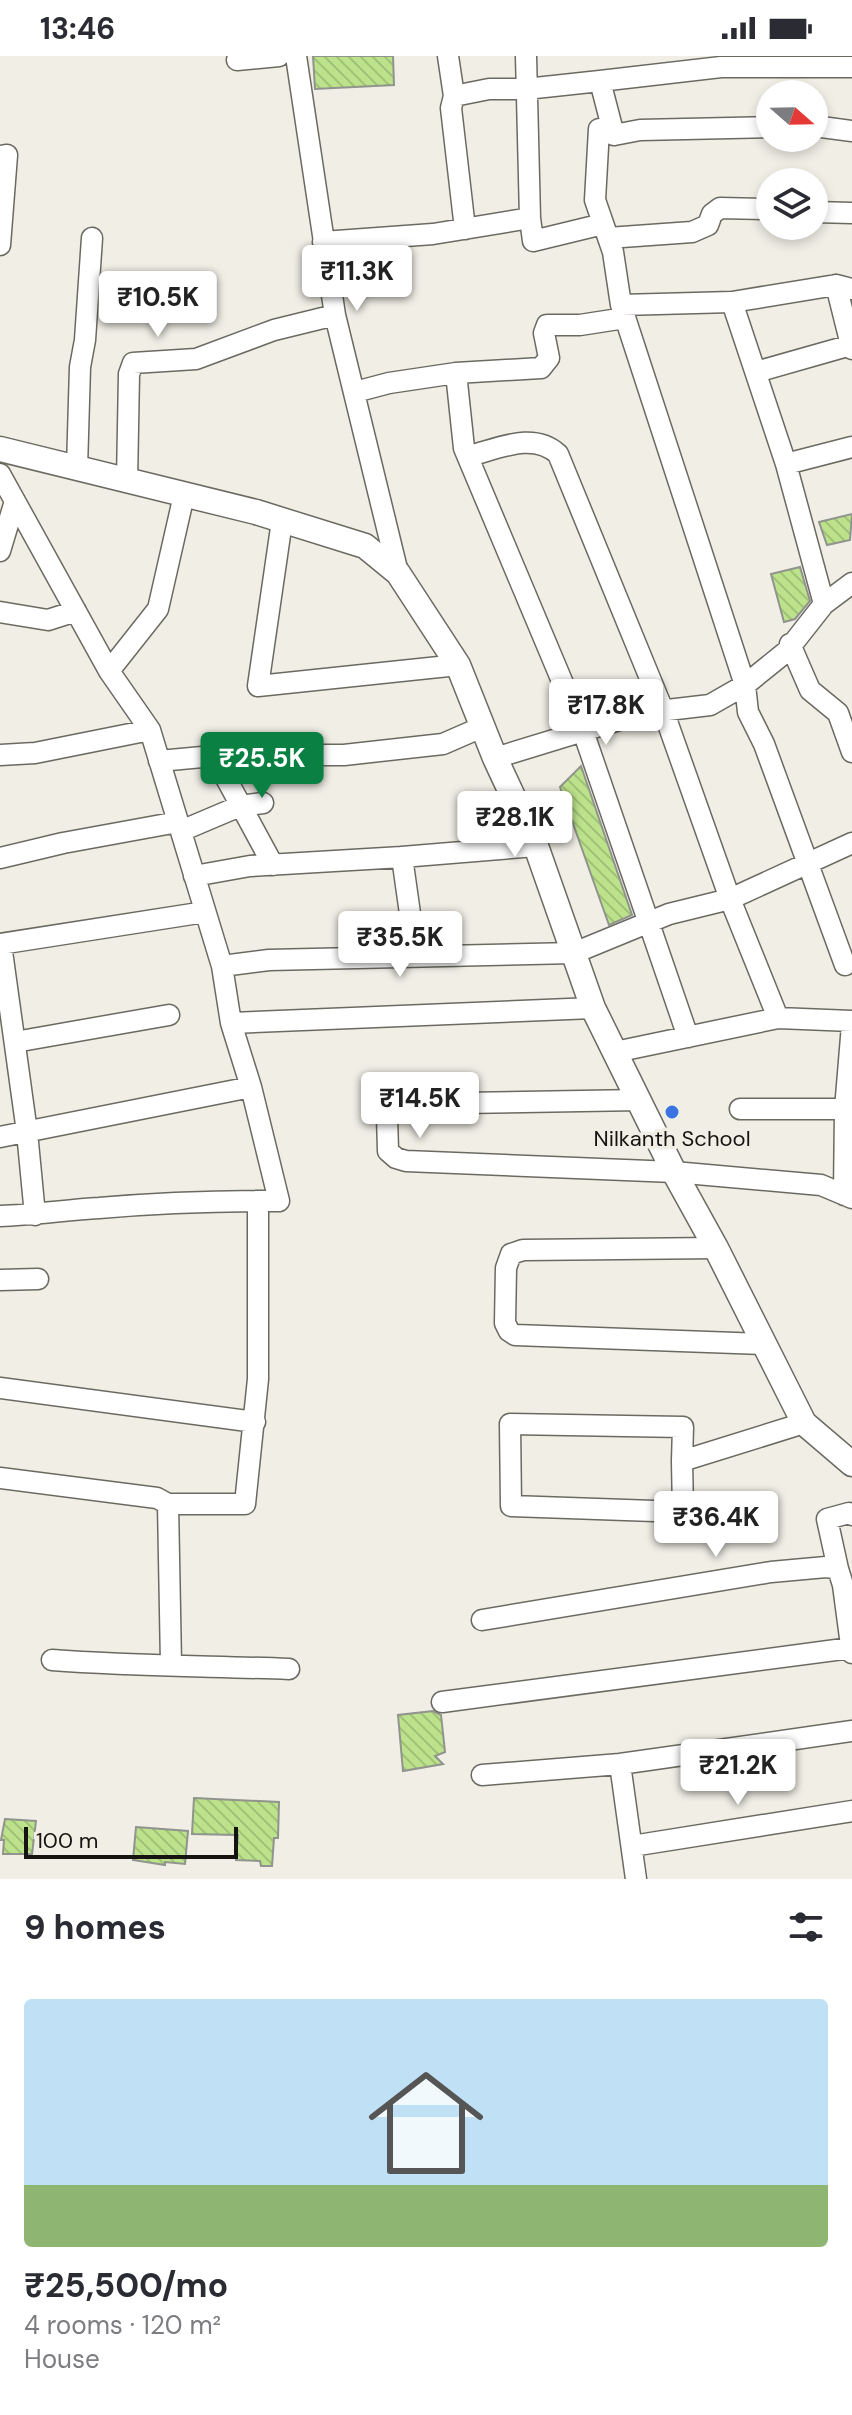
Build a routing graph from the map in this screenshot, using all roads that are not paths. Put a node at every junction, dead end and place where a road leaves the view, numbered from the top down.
1 (279, 56) edge
2 (296, 56) edge
3 (448, 56) edge
4 (526, 56) edge
5 (237, 60) dead end
6 (852, 67) edge
7 (600, 81) junction
8 (526, 89) junction
9 (454, 96) junction
10 (756, 127) edge
11 (828, 128) edge
12 (852, 131) edge
13 (614, 135) junction
14 (0, 156) edge
15 (756, 209) edge
16 (828, 212) edge
17 (852, 213) edge
18 (530, 218) junction
19 (465, 229) junction
20 (606, 231) junction
21 (92, 238) dead end
22 (323, 242) junction
23 (0, 245) edge
24 (844, 287) edge
25 (732, 302) junction
26 (623, 311) junction
27 (335, 315) junction
28 (851, 347) edge
29 (756, 372) junction
30 (456, 373) junction
31 (355, 392) junction
32 (852, 447) edge
33 (0, 449) edge
34 (469, 456) junction
35 (786, 464) junction
36 (77, 468) junction
37 (0, 474) edge
38 (127, 481) junction
39 (184, 495) junction
40 (15, 501) junction
41 (282, 521) junction
42 (0, 551) edge
43 (398, 573) junction
44 (852, 583) edge
45 (824, 604) junction
46 (76, 611) junction
47 (0, 612) edge
48 (790, 644) junction
49 (458, 665) junction
50 (109, 671) junction
51 (745, 685) junction
52 (663, 710) junction
53 (482, 727) junction
54 (150, 730) junction
55 (583, 731) junction
56 (852, 752) edge
57 (0, 755) edge
58 (214, 756) junction
59 (495, 758) junction
60 (159, 761) junction
61 (263, 803) dead end
62 (240, 806) junction
63 (179, 826) junction
64 (852, 843) edge
65 (536, 846) junction
66 (402, 857) junction
67 (0, 858) edge
68 (810, 864) junction
69 (273, 865) junction
70 (194, 876) junction
71 (730, 899) junction
72 (205, 912) junction
73 (648, 923) junction
74 (0, 944) edge
75 (574, 953) junction
76 (416, 956) junction
77 (845, 965) dead end
78 (222, 966) junction
79 (593, 1008) junction
80 (169, 1015) dead end
81 (778, 1018) junction
82 (231, 1023) junction
83 (852, 1023) edge
84 (688, 1037) junction
85 (15, 1042) junction
86 (615, 1052) junction
87 (9, 1065) edge
88 (251, 1087) junction
89 (640, 1100) junction
90 (740, 1109) dead end
91 (845, 1109) junction
92 (27, 1132) junction
93 (0, 1137) edge
94 (674, 1172) junction
95 (848, 1197) edge
96 (258, 1201) junction
97 (35, 1215) junction
98 (0, 1216) edge
99 (716, 1248) junction
100 (38, 1279) dead end
101 (0, 1280) edge
102 (763, 1344) junction
103 (0, 1388) edge
104 (255, 1422) junction
105 (804, 1423) junction
106 (682, 1461) junction
107 (852, 1464) edge
108 (0, 1482) edge
109 (168, 1504) junction
110 (852, 1515) edge
111 (838, 1569) junction
112 (482, 1620) dead end
113 (852, 1650) edge
114 (52, 1660) dead end
115 (171, 1664) junction
116 (289, 1669) dead end
117 (442, 1702) dead end
118 (852, 1731) edge
119 (620, 1764) junction
120 (482, 1775) dead end
121 (852, 1811) edge
122 (632, 1846) junction
123 (636, 1879) edge

1 - 5 street
2 - 22 street
3 - 9 street
4 - 8 street
6 - 7 street
7 - 8 street
7 - 13 street
8 - 9 street
8 - 18 street
9 - 19 street
10 - 13 street
11 - 12 street
13 - 20 street
14 - 23 street
15 - 20 street
16 - 17 street
18 - 19 street
18 - 20 street
19 - 22 street
20 - 26 street
21 - 36 street
22 - 27 street
24 - 25 street
24 - 28 street
25 - 26 street
25 - 29 street
26 - 30 street
26 - 51 street
27 - 31 street
27 - 38 street
28 - 29 street
29 - 35 street
30 - 31 street
30 - 34 street
31 - 43 street
32 - 35 street
33 - 36 main road
34 - 52 street
34 - 55 street
35 - 45 street
36 - 38 main road
37 - 40 street
38 - 39 main road
39 - 41 main road
39 - 50 street
40 - 42 street
40 - 46 street
41 - 43 main road
41 - 49 street
43 - 49 main road
44 - 45 street
45 - 48 street
46 - 47 street
46 - 50 street
48 - 51 street
48 - 56 street
49 - 53 main road
50 - 54 street
51 - 52 street
51 - 68 street
52 - 55 street
52 - 71 street
53 - 58 street
53 - 59 main road
54 - 57 street
54 - 60 street
55 - 59 street
55 - 73 street
58 - 60 street
58 - 62 street
59 - 65 main road
60 - 63 street
61 - 62 street
62 - 63 street
62 - 69 street
63 - 67 street
63 - 70 street
64 - 68 street
65 - 66 street
65 - 75 main road
66 - 69 street
66 - 76 street
68 - 71 street
68 - 77 street
69 - 70 street
70 - 72 street
71 - 73 street
71 - 81 street
72 - 74 street
72 - 78 street
73 - 75 street
73 - 84 street
74 - 85 street
75 - 76 street
75 - 79 main road
76 - 78 street
78 - 82 street
79 - 82 street
79 - 86 main road
80 - 85 street
81 - 83 street
81 - 84 street
82 - 88 street
83 - 91 street
84 - 86 street
85 - 87 street
86 - 89 main road
87 - 92 street
88 - 92 street
88 - 96 street
89 - 94 main road
89 - 94 street
90 - 91 street
91 - 95 street
92 - 93 street
92 - 97 street
94 - 95 street
94 - 99 main road
96 - 97 street
96 - 104 street
97 - 98 street
99 - 102 main road
99 - 102 street
100 - 101 street
102 - 105 main road
103 - 104 street
104 - 109 street
105 - 106 street
105 - 107 main road
106 - 106 street
108 - 109 street
109 - 115 street
110 - 111 street
111 - 112 street
111 - 113 street
113 - 117 street
114 - 115 street
115 - 116 street
118 - 119 street
119 - 120 street
119 - 122 street
121 - 122 street
122 - 123 street

